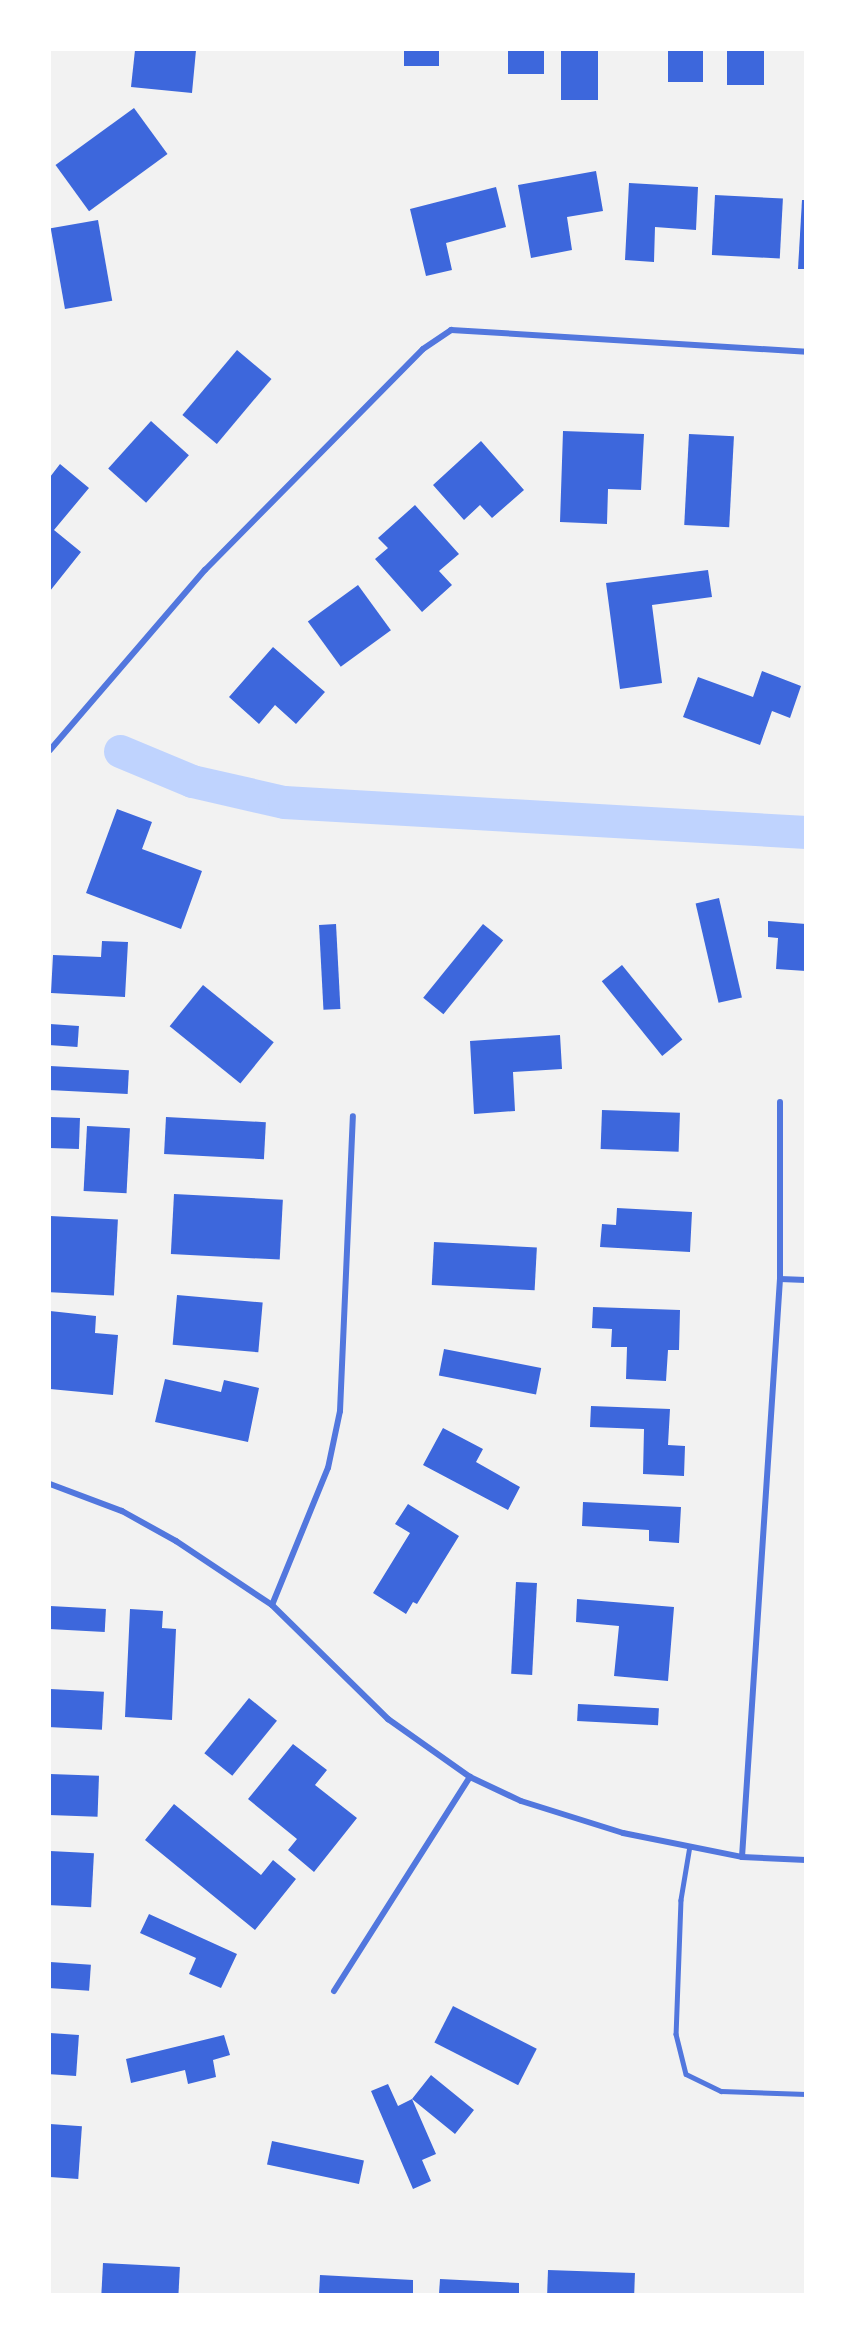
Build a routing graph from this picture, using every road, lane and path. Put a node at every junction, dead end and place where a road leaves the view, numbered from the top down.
1 (806, 352) edge
2 (50, 750) edge
3 (780, 1102) dead end
4 (353, 1116) dead end
5 (780, 1280) junction
6 (806, 1280) edge
7 (50, 1484) edge
8 (272, 1605) junction
9 (471, 1777) junction
10 (690, 1846) junction
11 (742, 1857) junction
12 (806, 1860) edge
13 (334, 1991) dead end
14 (806, 2094) edge

1 - 2 street
3 - 5 street
4 - 8 street
5 - 6 street
5 - 11 street
7 - 8 street
8 - 9 street
9 - 10 street
9 - 13 street
10 - 11 street
10 - 14 lane
11 - 12 street

